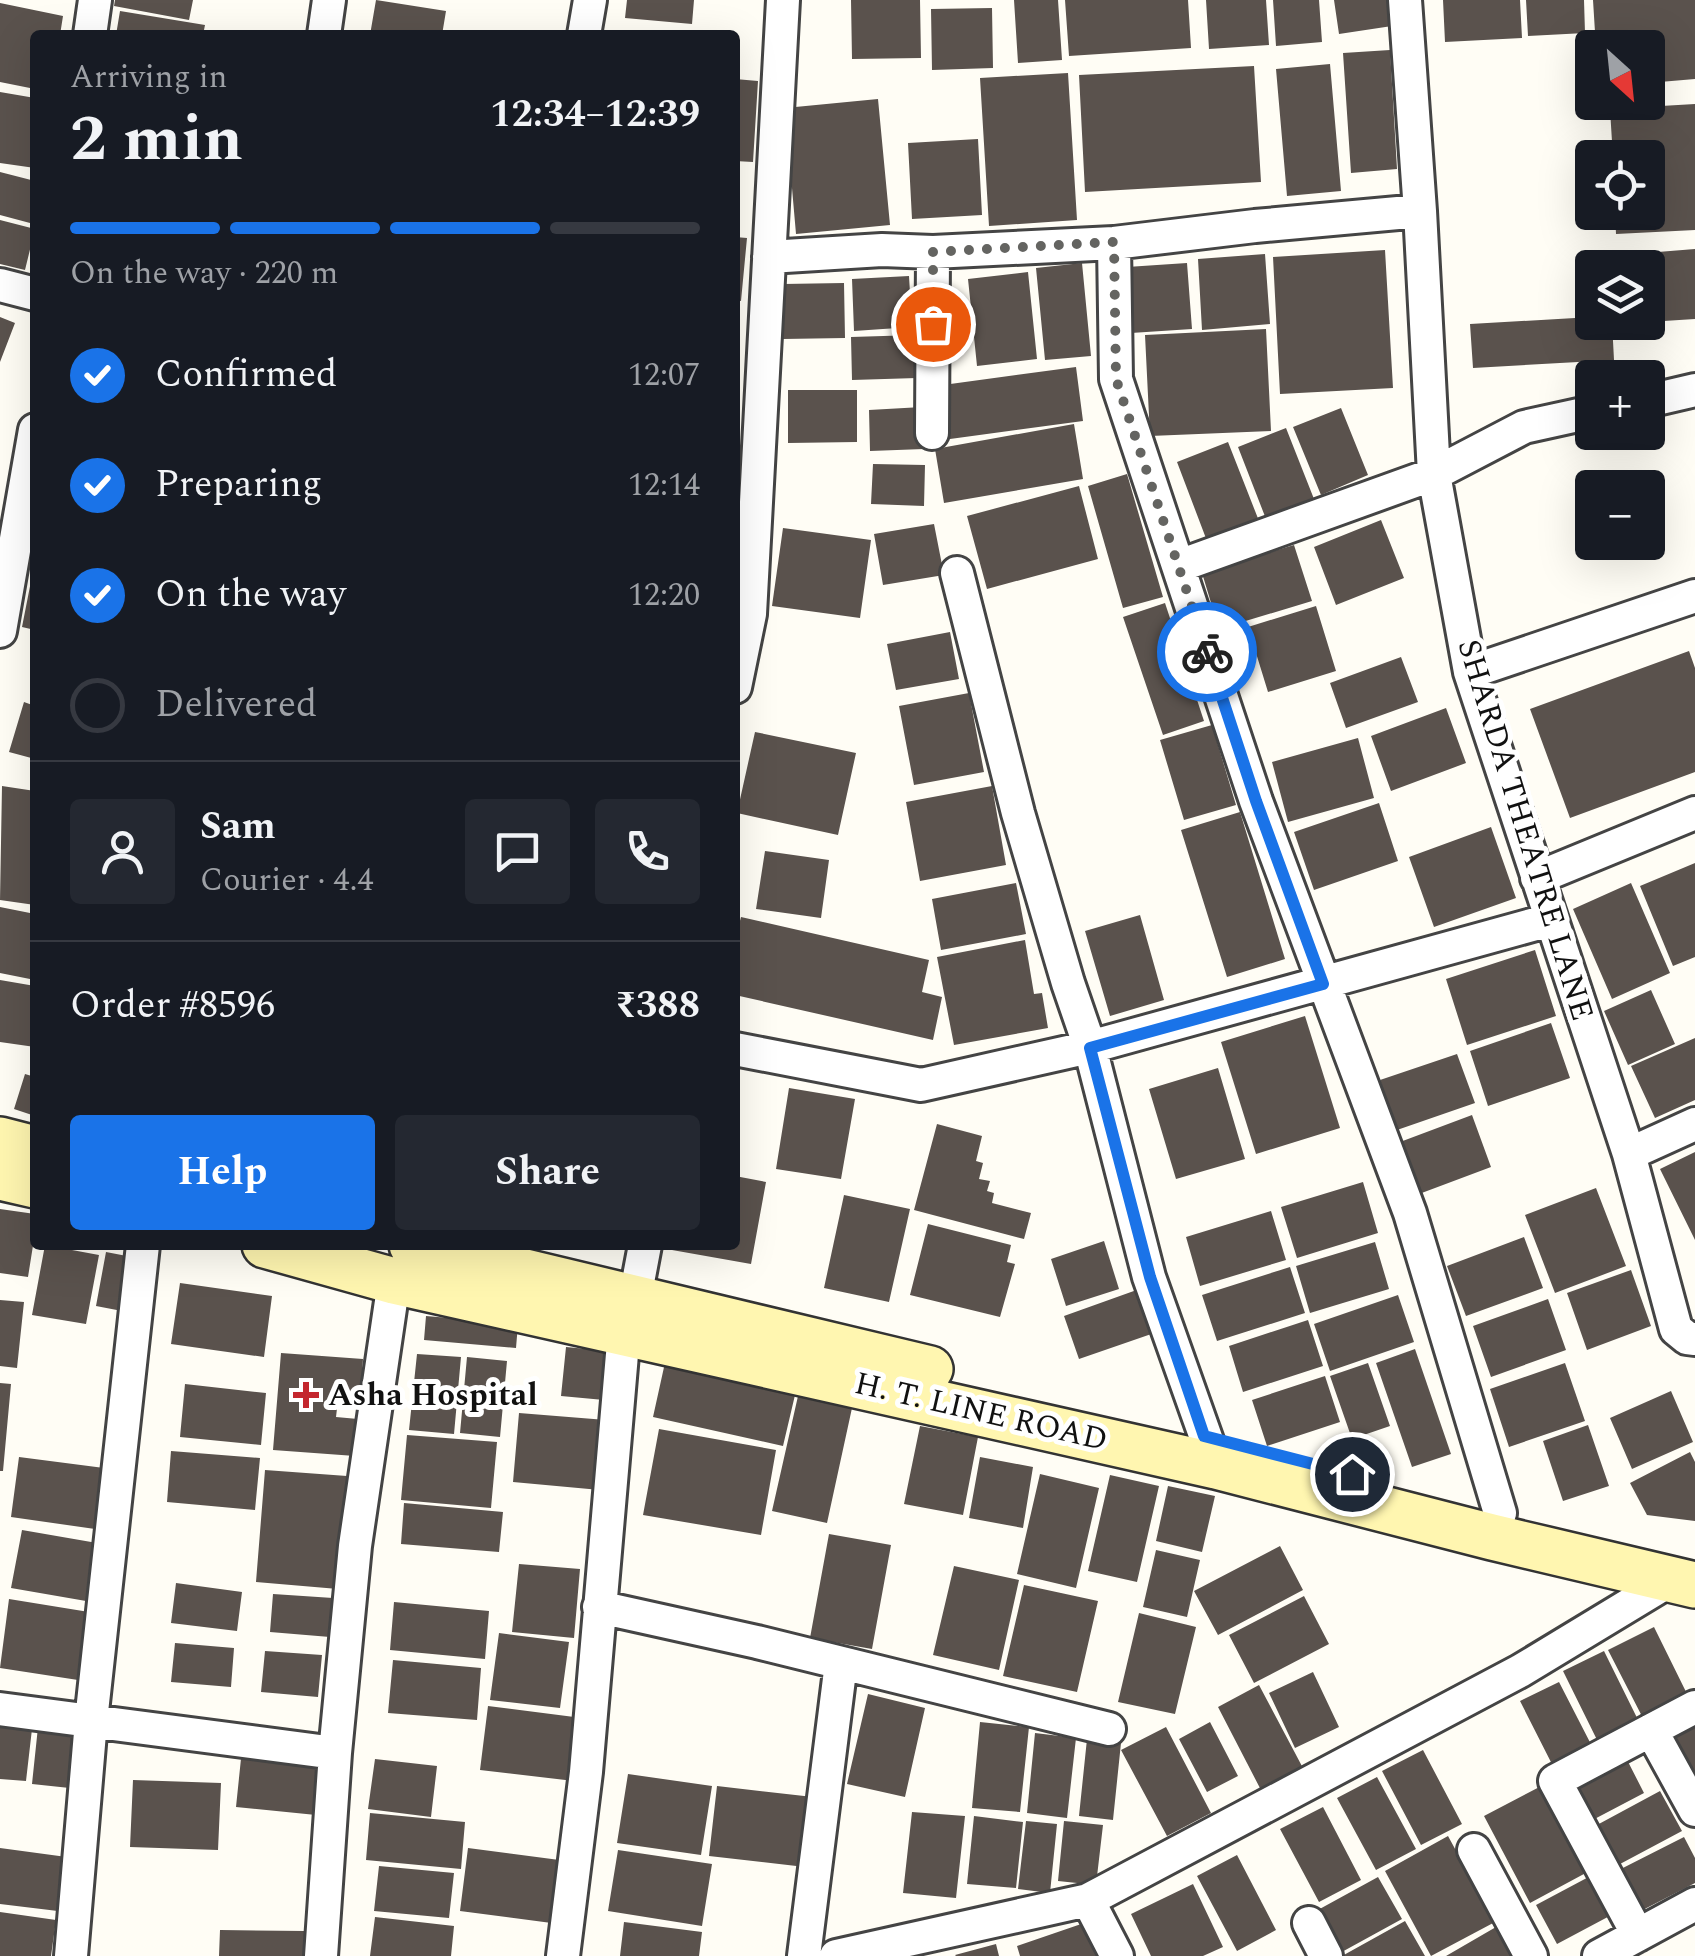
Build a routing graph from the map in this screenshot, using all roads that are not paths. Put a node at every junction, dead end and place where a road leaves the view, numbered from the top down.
1 (94, 0) edge
2 (329, 0) edge
3 (590, 0) edge
4 (782, 0) edge
5 (1405, 0) edge
6 (91, 30) edge
7 (325, 30) edge
8 (585, 30) edge
9 (1420, 211) junction
10 (1114, 242) junction
11 (933, 252) junction
12 (769, 257) junction
13 (0, 285) edge
14 (30, 293) edge
15 (1695, 390) edge
16 (1665, 396) edge
17 (1575, 416) edge
18 (932, 433) dead end
19 (30, 459) edge
20 (1434, 474) junction
21 (1179, 566) junction
22 (958, 573) dead end
23 (1695, 596) edge
24 (0, 631) edge
25 (740, 663) edge
26 (1470, 672) junction
27 (1695, 813) edge
28 (1537, 878) junction
29 (1550, 920) junction
30 (1323, 984) junction
31 (1090, 1048) junction
32 (740, 1050) edge
33 (1695, 1124) edge
34 (0, 1140) edge
35 (30, 1147) edge
36 (1629, 1154) junction
37 (0, 1177) edge
38 (30, 1184) edge
39 (142, 1250) edge
40 (303, 1250) edge
41 (643, 1250) edge
42 (403, 1263) edge
43 (629, 1315) junction
44 (1695, 1339) edge
45 (1210, 1451) junction
46 (1496, 1525) junction
47 (1687, 1575) edge
48 (599, 1607) junction
49 (841, 1662) junction
50 (1695, 1706) edge
51 (0, 1710) edge
52 (91, 1720) junction
53 (1109, 1729) dead end
54 (1651, 1730) junction
55 (335, 1753) junction
56 (1695, 1810) edge
57 (1474, 1850) dead end
58 (1088, 1900) junction
59 (1695, 1904) edge
60 (1309, 1923) dead end
61 (1638, 1935) junction
62 (71, 1956) edge
63 (321, 1956) edge
64 (563, 1956) edge
65 (804, 1956) edge
66 (836, 1956) edge
67 (1117, 1956) edge
68 (1326, 1956) edge
69 (1531, 1956) edge
70 (1599, 1956) edge

1 - 6 street
2 - 7 street
3 - 8 street
4 - 12 street
5 - 9 street, SHARDA THEATRE LANE
9 - 10 street
9 - 20 street, SHARDA THEATRE LANE
10 - 11 street
10 - 21 street
11 - 12 street
11 - 18 street
12 - 25 street
13 - 14 street
15 - 16 street
17 - 20 street
19 - 24 street
20 - 21 street
20 - 26 street, SHARDA THEATRE LANE
21 - 30 street
22 - 31 street
23 - 26 street
26 - 28 street, SHARDA THEATRE LANE
27 - 28 street
28 - 29 street, SHARDA THEATRE LANE
29 - 30 street
29 - 36 street, SHARDA THEATRE LANE
30 - 31 street
30 - 46 street
31 - 32 street
31 - 45 street
33 - 36 street
34 - 35 street
36 - 44 street, SHARDA THEATRE LANE
37 - 38 street
39 - 52 street
40 - 42 street, H. T. LINE ROAD
41 - 43 street
42 - 43 street, H. T. LINE ROAD
42 - 55 street
43 - 45 street, H. T. LINE ROAD
43 - 48 street
45 - 46 street, H. T. LINE ROAD
46 - 47 street, H. T. LINE ROAD
47 - 58 street
48 - 49 street
48 - 64 street
49 - 53 street
49 - 65 street
50 - 54 street
51 - 52 street
52 - 55 street
52 - 62 street
54 - 56 street
54 - 61 street
55 - 63 street
57 - 69 street
58 - 66 street
58 - 67 street
59 - 61 street
60 - 68 street
61 - 70 street

